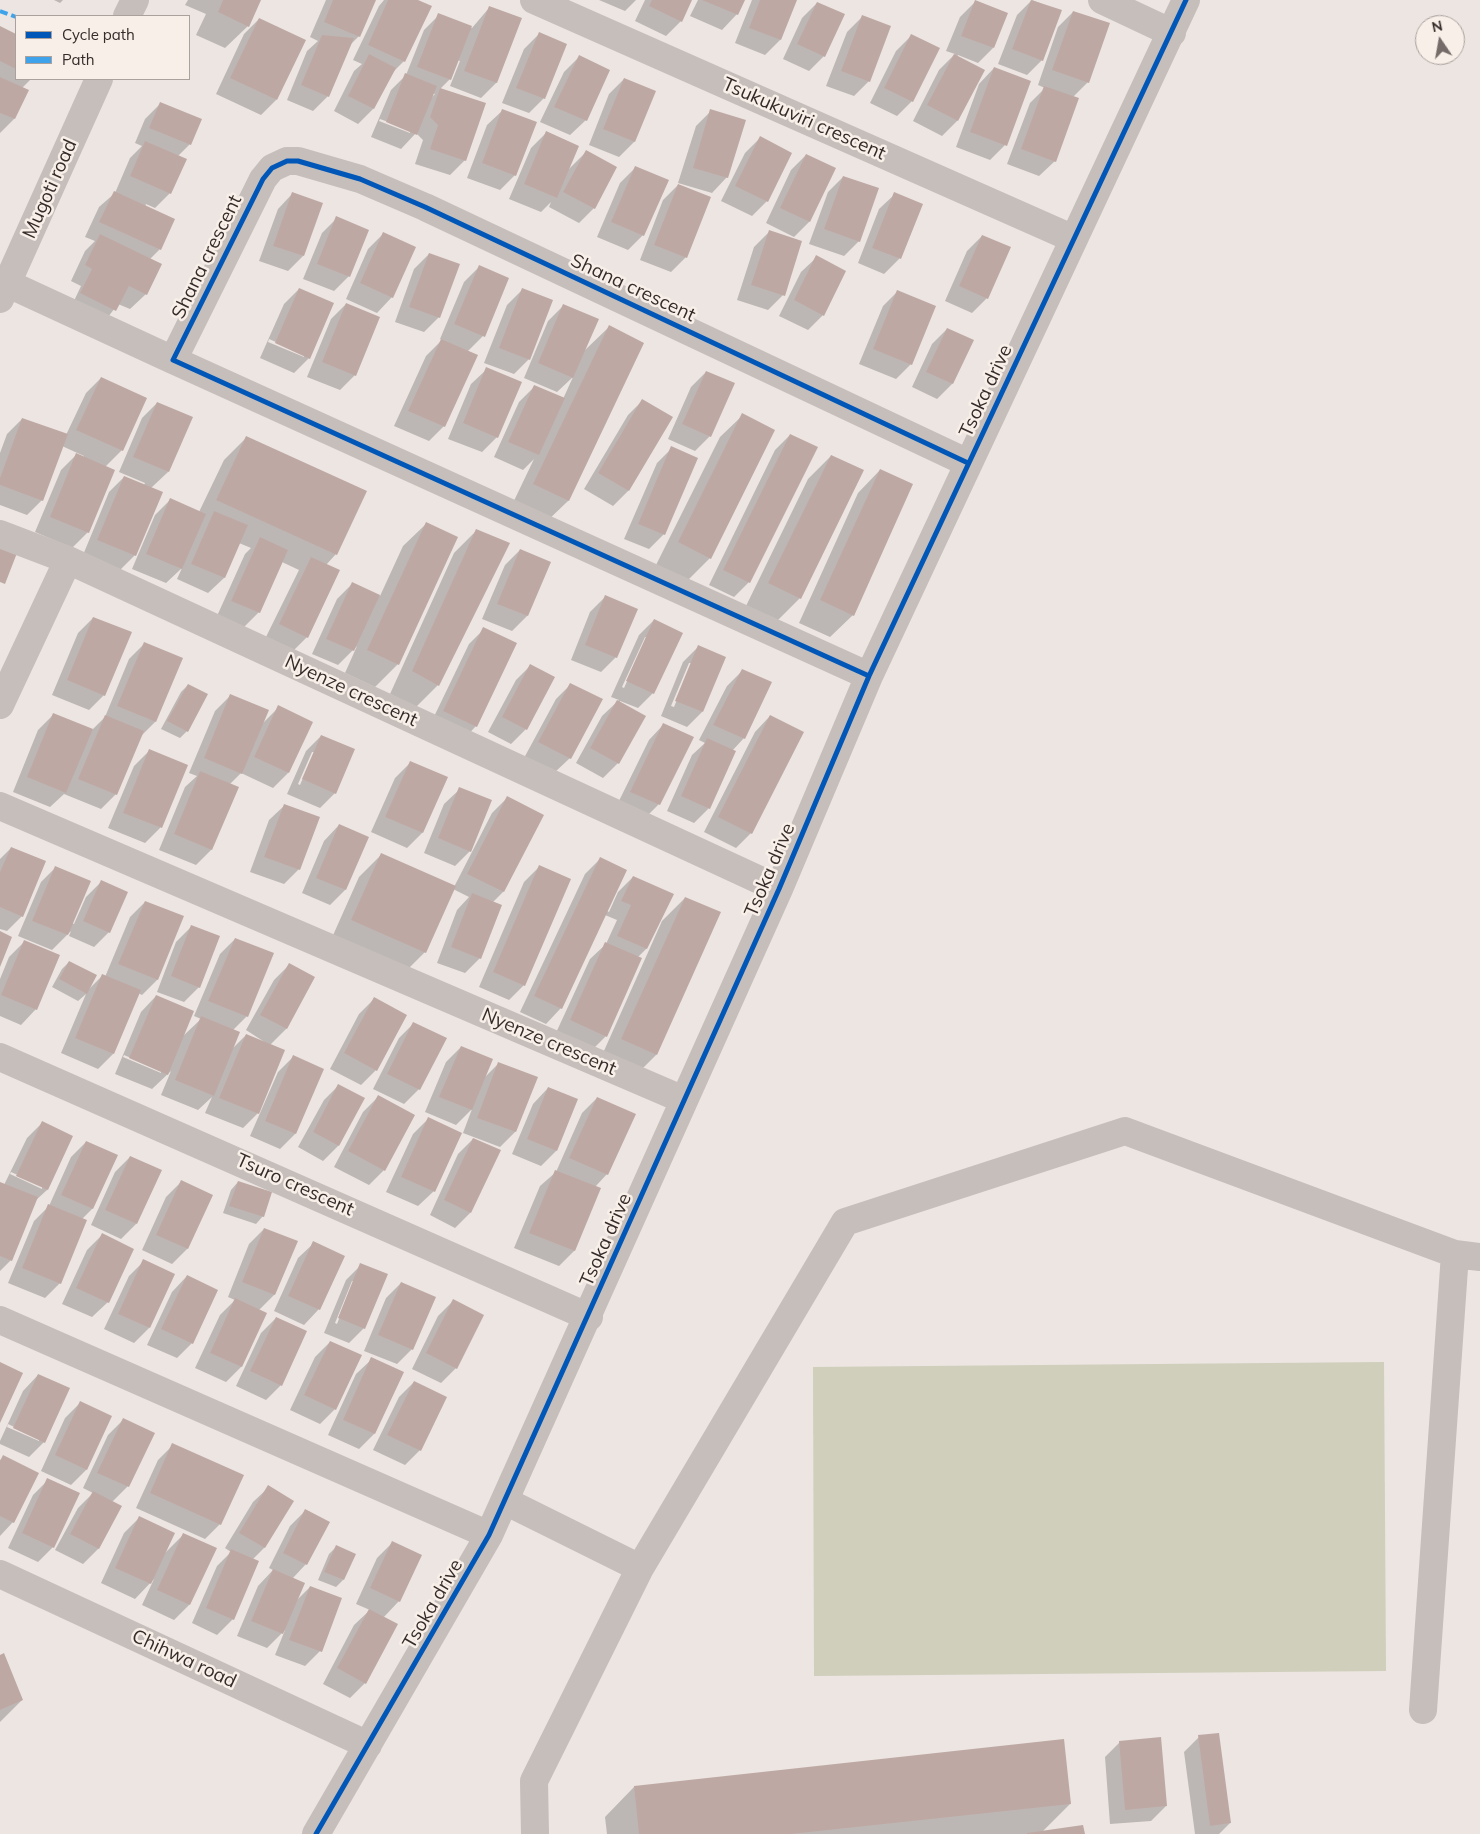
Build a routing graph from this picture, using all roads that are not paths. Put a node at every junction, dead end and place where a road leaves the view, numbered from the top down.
1 (135, 0) edge
2 (534, 0) edge
3 (1102, 0) edge
4 (1186, 0) edge
5 (128, 15) edge
6 (1172, 32) junction
7 (99, 80) edge
8 (1074, 239) junction
9 (3, 287) edge
10 (173, 360) junction
11 (968, 462) junction
12 (0, 534) edge
13 (68, 560) junction
14 (869, 676) junction
15 (0, 705) edge
16 (0, 806) edge
17 (779, 889) junction
18 (0, 1057) edge
19 (684, 1100) junction
20 (1468, 1256) edge
21 (588, 1317) junction
22 (0, 1320) edge
23 (505, 1501) junction
24 (489, 1536) junction
25 (640, 1568) junction
26 (0, 1574) edge
27 (1423, 1710) dead end
28 (368, 1745) junction
29 (316, 1834) edge
30 (535, 1834) edge

1 - 5 street
2 - 8 street, Tsukukuviri crescent
3 - 6 street
4 - 6 street, Tsoka drive
6 - 8 street, Tsoka drive
7 - 9 street, Mugoti road
8 - 11 street, Tsoka drive
9 - 10 street
10 - 11 street, Shana crescent
10 - 14 street
11 - 14 street, Tsoka drive
12 - 13 street, Nyenze crescent
13 - 15 street
13 - 17 street, Nyenze crescent
14 - 17 street, Tsoka drive
16 - 19 street, Nyenze crescent
17 - 19 street, Tsoka drive
18 - 21 street, Tsuro crescent
19 - 21 street, Tsoka drive
20 - 25 street
20 - 27 street
21 - 23 street, Tsoka drive
22 - 24 street
23 - 24 street, Tsoka drive
23 - 25 street
24 - 28 street, Tsoka drive
25 - 30 street
26 - 28 street, Chihwa road
28 - 29 street, Tsoka drive

